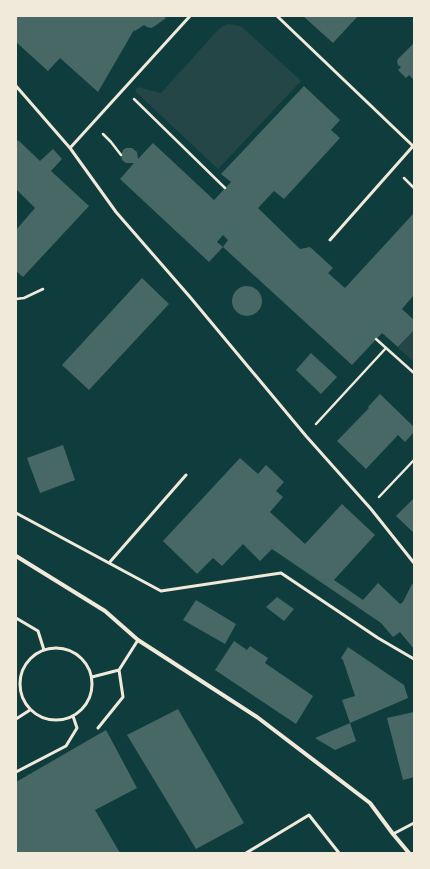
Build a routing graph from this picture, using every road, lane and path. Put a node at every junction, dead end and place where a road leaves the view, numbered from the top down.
1 (190, 16) edge
2 (277, 16) edge
3 (16, 86) edge
4 (124, 89) junction
5 (414, 146) edge
6 (70, 148) junction
7 (225, 188) dead end
8 (330, 240) dead end
9 (43, 289) dead end
10 (16, 299) edge
11 (376, 339) dead end
12 (386, 348) junction
13 (414, 373) edge
14 (306, 436) junction
15 (414, 460) edge
16 (186, 475) dead end
17 (379, 497) dead end
18 (16, 513) edge
19 (16, 556) edge
20 (109, 563) junction
21 (414, 563) edge
22 (16, 618) edge
23 (138, 640) junction
24 (44, 650) junction
25 (414, 659) edge
26 (118, 670) junction
27 (92, 677) junction
28 (30, 710) junction
29 (74, 716) junction
30 (16, 719) edge
31 (98, 728) dead end
32 (16, 772) edge
33 (414, 823) edge
34 (393, 834) junction
35 (246, 853) edge
36 (340, 853) edge
37 (409, 853) edge

1 - 4 lane
2 - 5 lane
3 - 6 lane
4 - 6 lane
4 - 7 path
5 - 8 lane
6 - 14 lane
9 - 10 path
11 - 12 path
12 - 13 path
12 - 14 path
14 - 21 lane
15 - 17 path
16 - 20 lane
18 - 20 lane
19 - 23 street
20 - 25 lane
22 - 24 lane
23 - 26 lane
23 - 34 street
24 - 27 lane
24 - 28 lane
26 - 27 lane
26 - 31 lane
27 - 29 lane
28 - 29 lane
28 - 30 lane
29 - 32 lane
33 - 34 lane
34 - 37 street
35 - 36 lane

